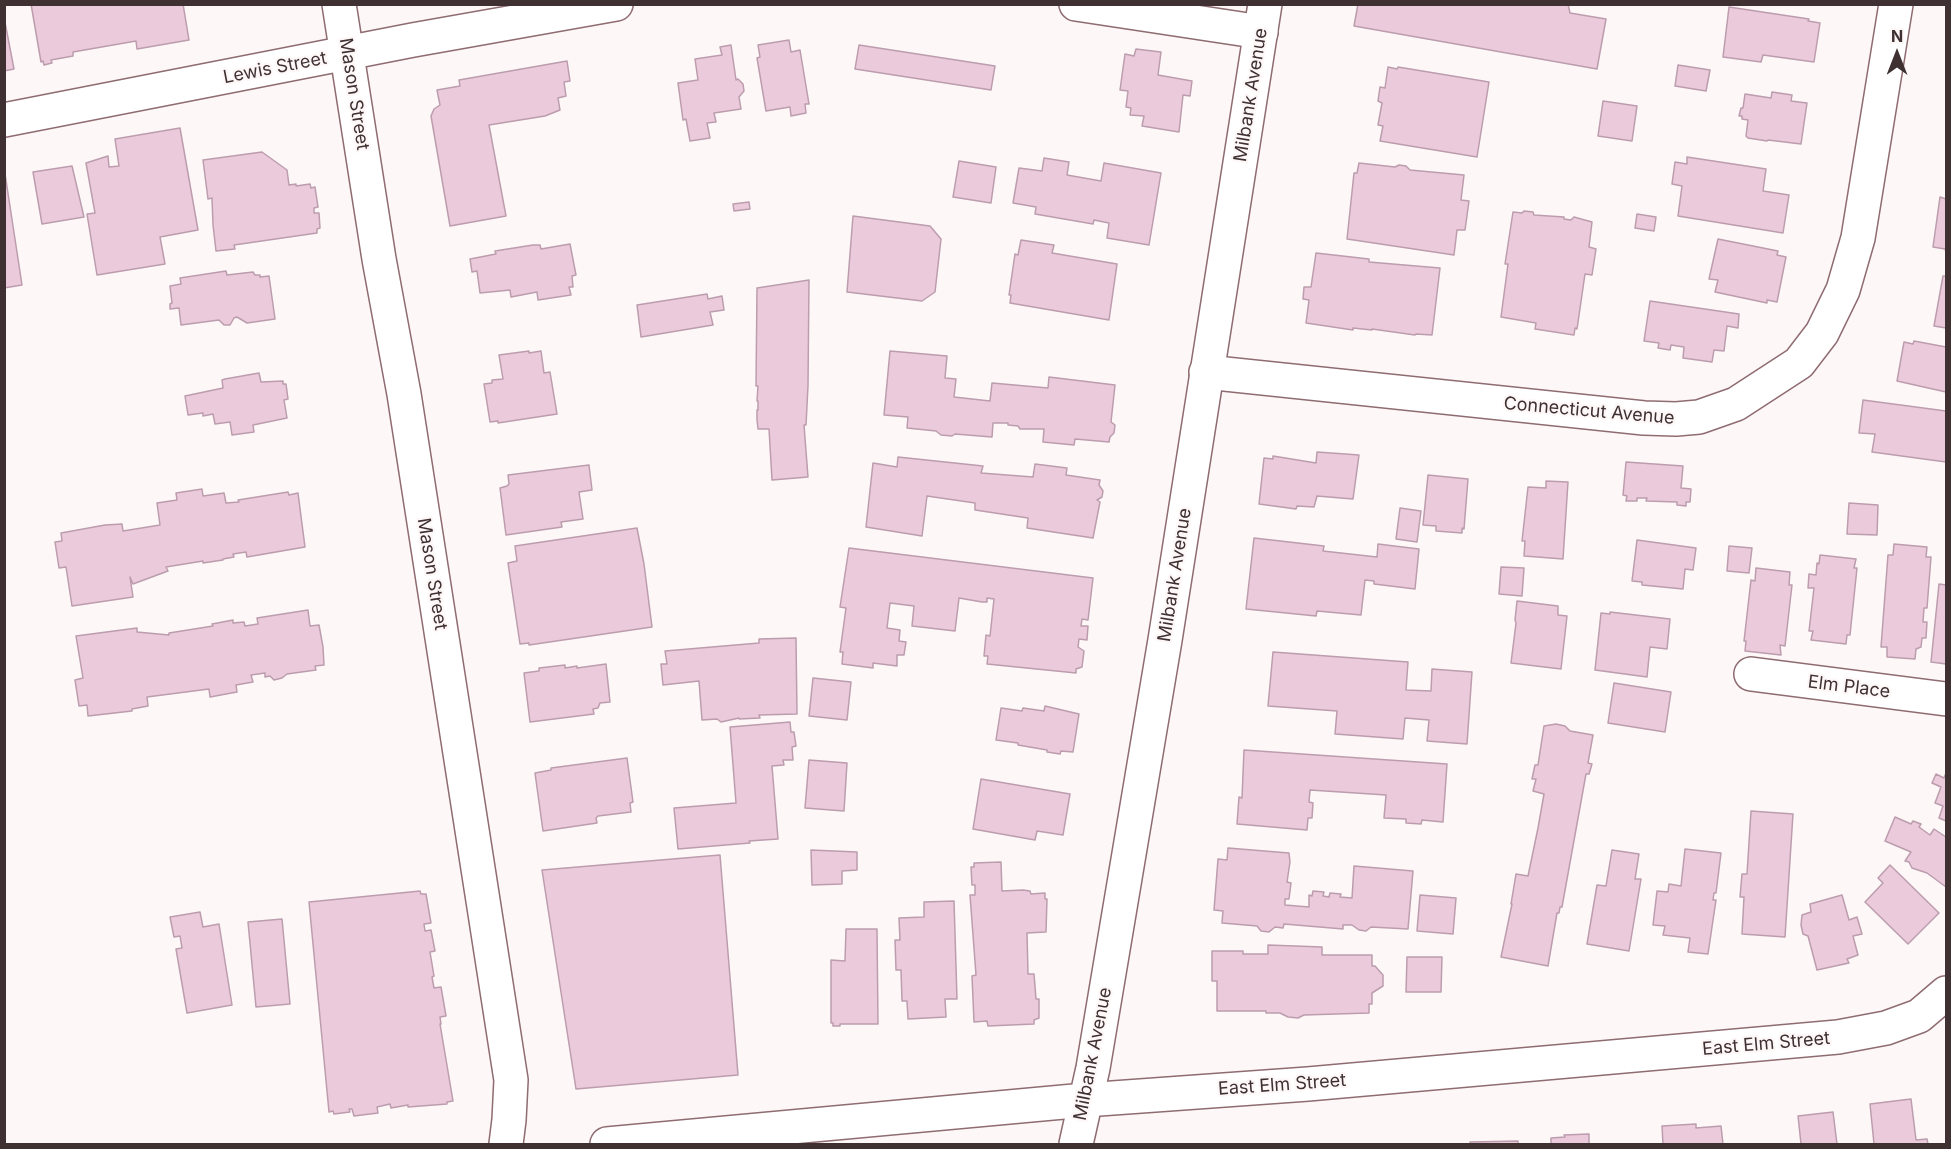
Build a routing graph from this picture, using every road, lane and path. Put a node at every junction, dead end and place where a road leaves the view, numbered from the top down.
1 (339, 4) edge
2 (616, 4) edge
3 (1076, 4) edge
4 (1896, 4) edge
5 (1263, 18) edge
6 (347, 54) junction
7 (4, 120) edge
8 (1206, 372) junction
9 (1751, 674) dead end
10 (1947, 699) edge
11 (1947, 993) edge
12 (1085, 1100) junction
13 (506, 1144) edge
14 (608, 1144) edge
15 (1076, 1144) edge

1 - 6 street, Mason Street
2 - 6 street, Lewis Street
3 - 5 street
4 - 8 street, Connecticut Avenue
5 - 8 street, Milbank Avenue
6 - 7 street, Lewis Street
6 - 13 street, Mason Street
8 - 12 street, Milbank Avenue
9 - 10 street, Elm Place
11 - 12 street, East Elm Street
12 - 14 street, East Elm Street
12 - 15 street, Milbank Avenue

